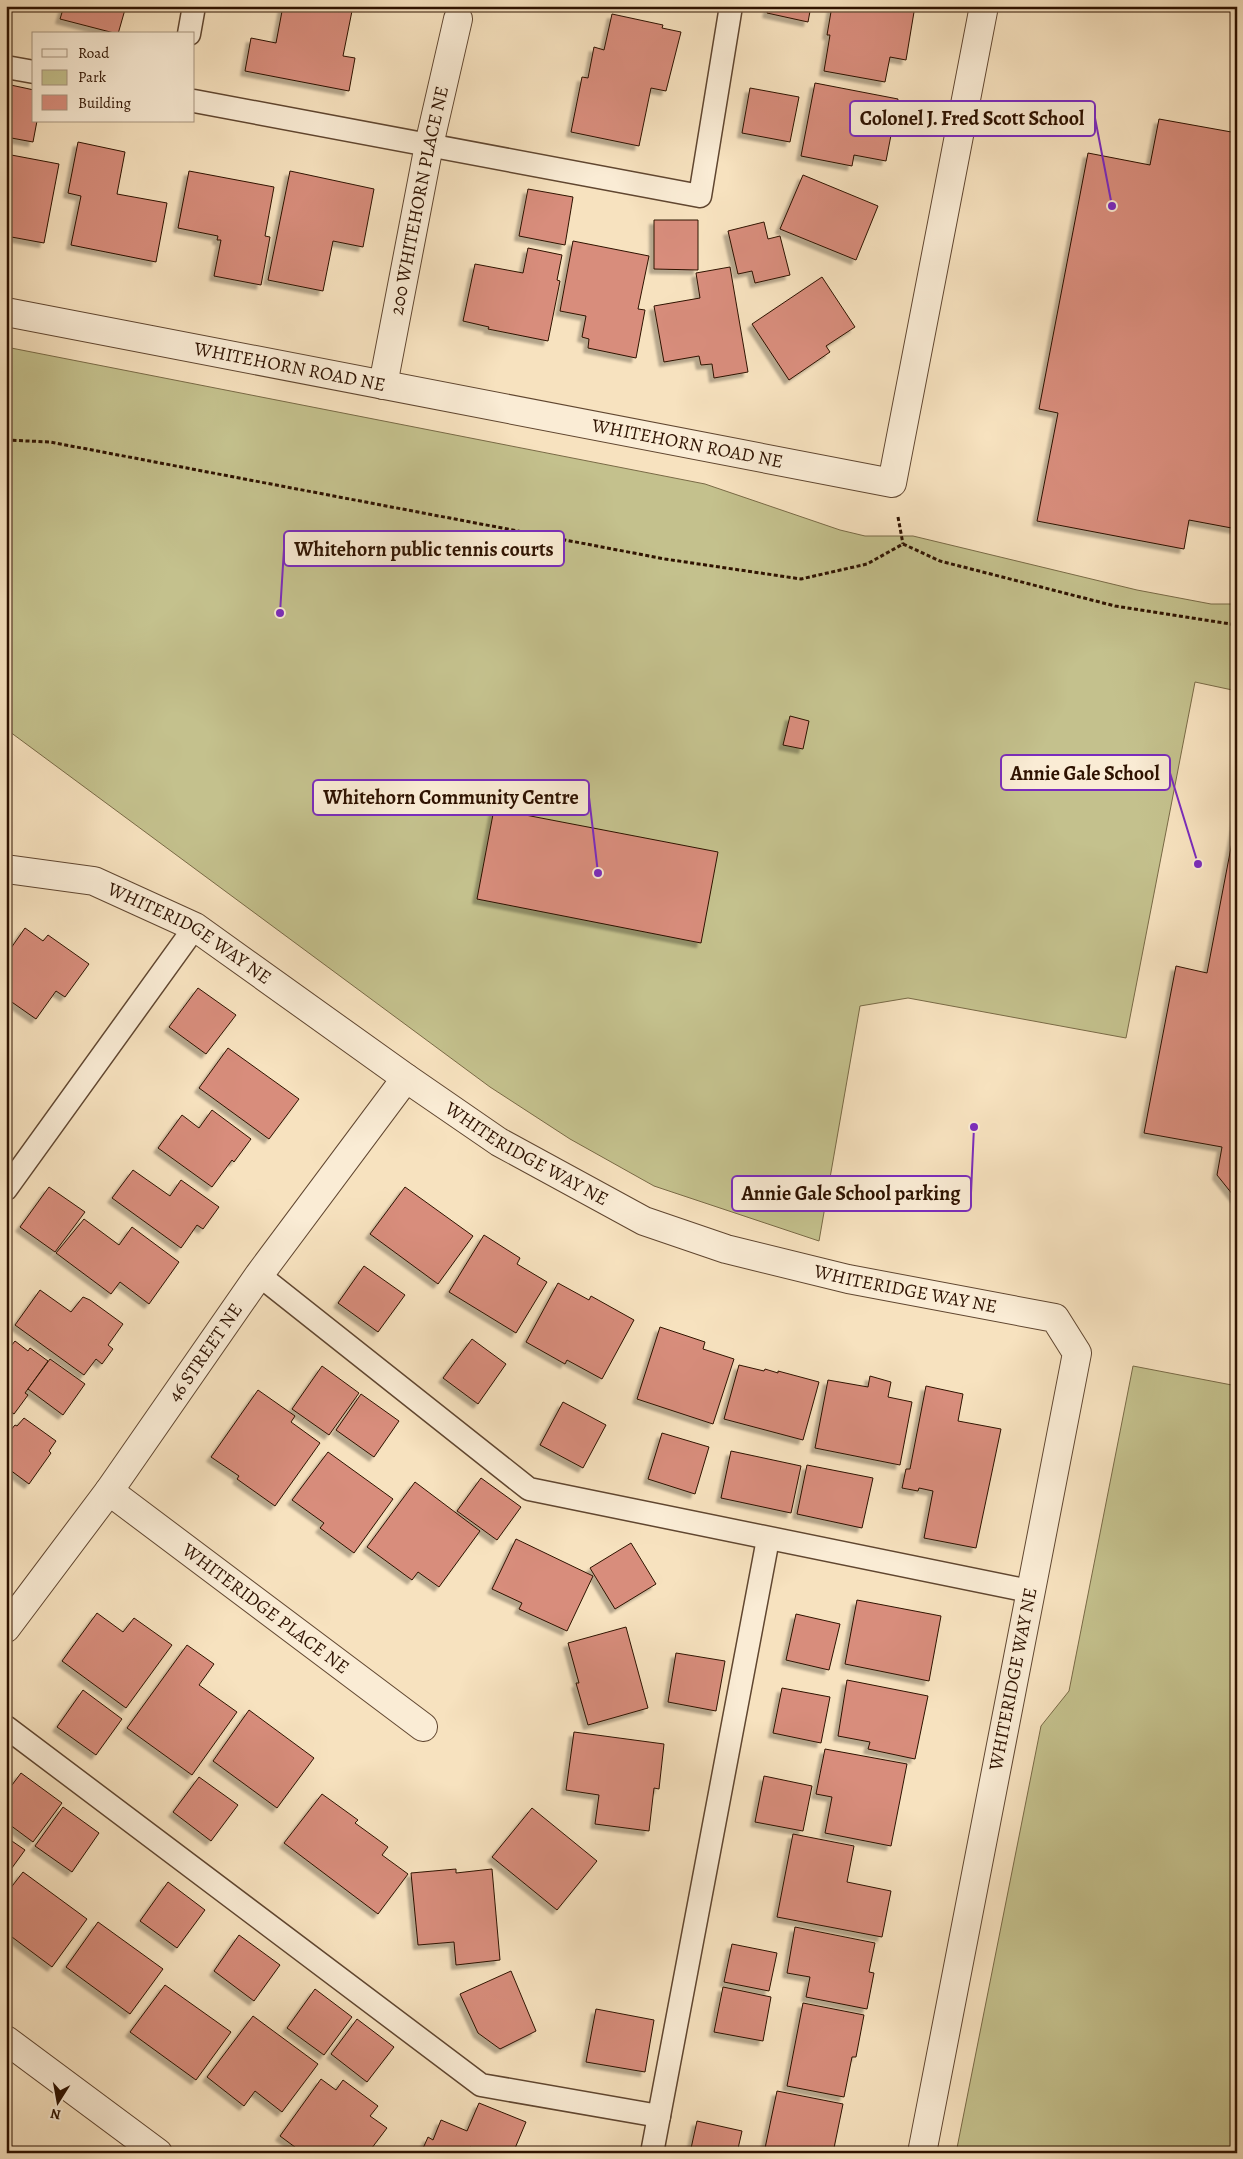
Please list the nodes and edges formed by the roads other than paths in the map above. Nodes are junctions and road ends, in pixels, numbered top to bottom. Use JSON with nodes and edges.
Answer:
{"nodes":[{"id":1,"x":194,"y":6,"type":"edge"},
{"id":2,"x":731,"y":6,"type":"edge"},
{"id":3,"x":984,"y":6,"type":"edge"},
{"id":4,"x":458,"y":18,"type":"dead end"},
{"id":5,"x":189,"y":32,"type":"edge"},
{"id":6,"x":6,"y":67,"type":"edge"},
{"id":7,"x":32,"y":72,"type":"edge"},
{"id":8,"x":195,"y":101,"type":"edge"},
{"id":9,"x":429,"y":145,"type":"junction"},
{"id":10,"x":6,"y":312,"type":"edge"},
{"id":11,"x":383,"y":384,"type":"junction"},
{"id":12,"x":6,"y":869,"type":"edge"},
{"id":13,"x":195,"y":928,"type":"junction"},
{"id":14,"x":406,"y":1078,"type":"junction"},
{"id":15,"x":6,"y":1189,"type":"edge"},
{"id":16,"x":259,"y":1275,"type":"junction"},
{"id":17,"x":109,"y":1491,"type":"junction"},
{"id":18,"x":768,"y":1539,"type":"junction"},
{"id":19,"x":1030,"y":1591,"type":"junction"},
{"id":20,"x":6,"y":1628,"type":"edge"},
{"id":21,"x":6,"y":1727,"type":"edge"},
{"id":22,"x":423,"y":1727,"type":"dead end"},
{"id":23,"x":6,"y":2040,"type":"edge"},
{"id":24,"x":659,"y":2116,"type":"junction"},
{"id":25,"x":158,"y":2153,"type":"edge"},
{"id":26,"x":652,"y":2153,"type":"edge"},
{"id":27,"x":922,"y":2153,"type":"edge"}],
"edges":[{"from":1,"to":5,"type":"lane"},
{"from":2,"to":9,"type":"lane"},
{"from":3,"to":11,"type":"street","name":"WHITEHORN ROAD NE"},
{"from":4,"to":9,"type":"street","name":"200 WHITEHORN PLACE NE"},
{"from":6,"to":7,"type":"lane"},
{"from":8,"to":9,"type":"lane"},
{"from":9,"to":11,"type":"street","name":"200 WHITEHORN PLACE NE"},
{"from":10,"to":11,"type":"street","name":"WHITEHORN ROAD NE"},
{"from":12,"to":13,"type":"street","name":"WHITERIDGE WAY NE"},
{"from":13,"to":14,"type":"street","name":"WHITERIDGE WAY NE"},
{"from":13,"to":15,"type":"lane"},
{"from":14,"to":16,"type":"street","name":"46 STREET NE"},
{"from":14,"to":19,"type":"street","name":"WHITERIDGE WAY NE"},
{"from":16,"to":17,"type":"street","name":"46 STREET NE"},
{"from":16,"to":18,"type":"lane"},
{"from":17,"to":20,"type":"street","name":"46 STREET NE"},
{"from":17,"to":22,"type":"street","name":"WHITERIDGE PLACE NE"},
{"from":18,"to":19,"type":"lane"},
{"from":18,"to":24,"type":"lane"},
{"from":19,"to":27,"type":"street","name":"WHITERIDGE WAY NE"},
{"from":21,"to":24,"type":"lane"},
{"from":23,"to":25,"type":"street"},
{"from":24,"to":26,"type":"lane"}]}
